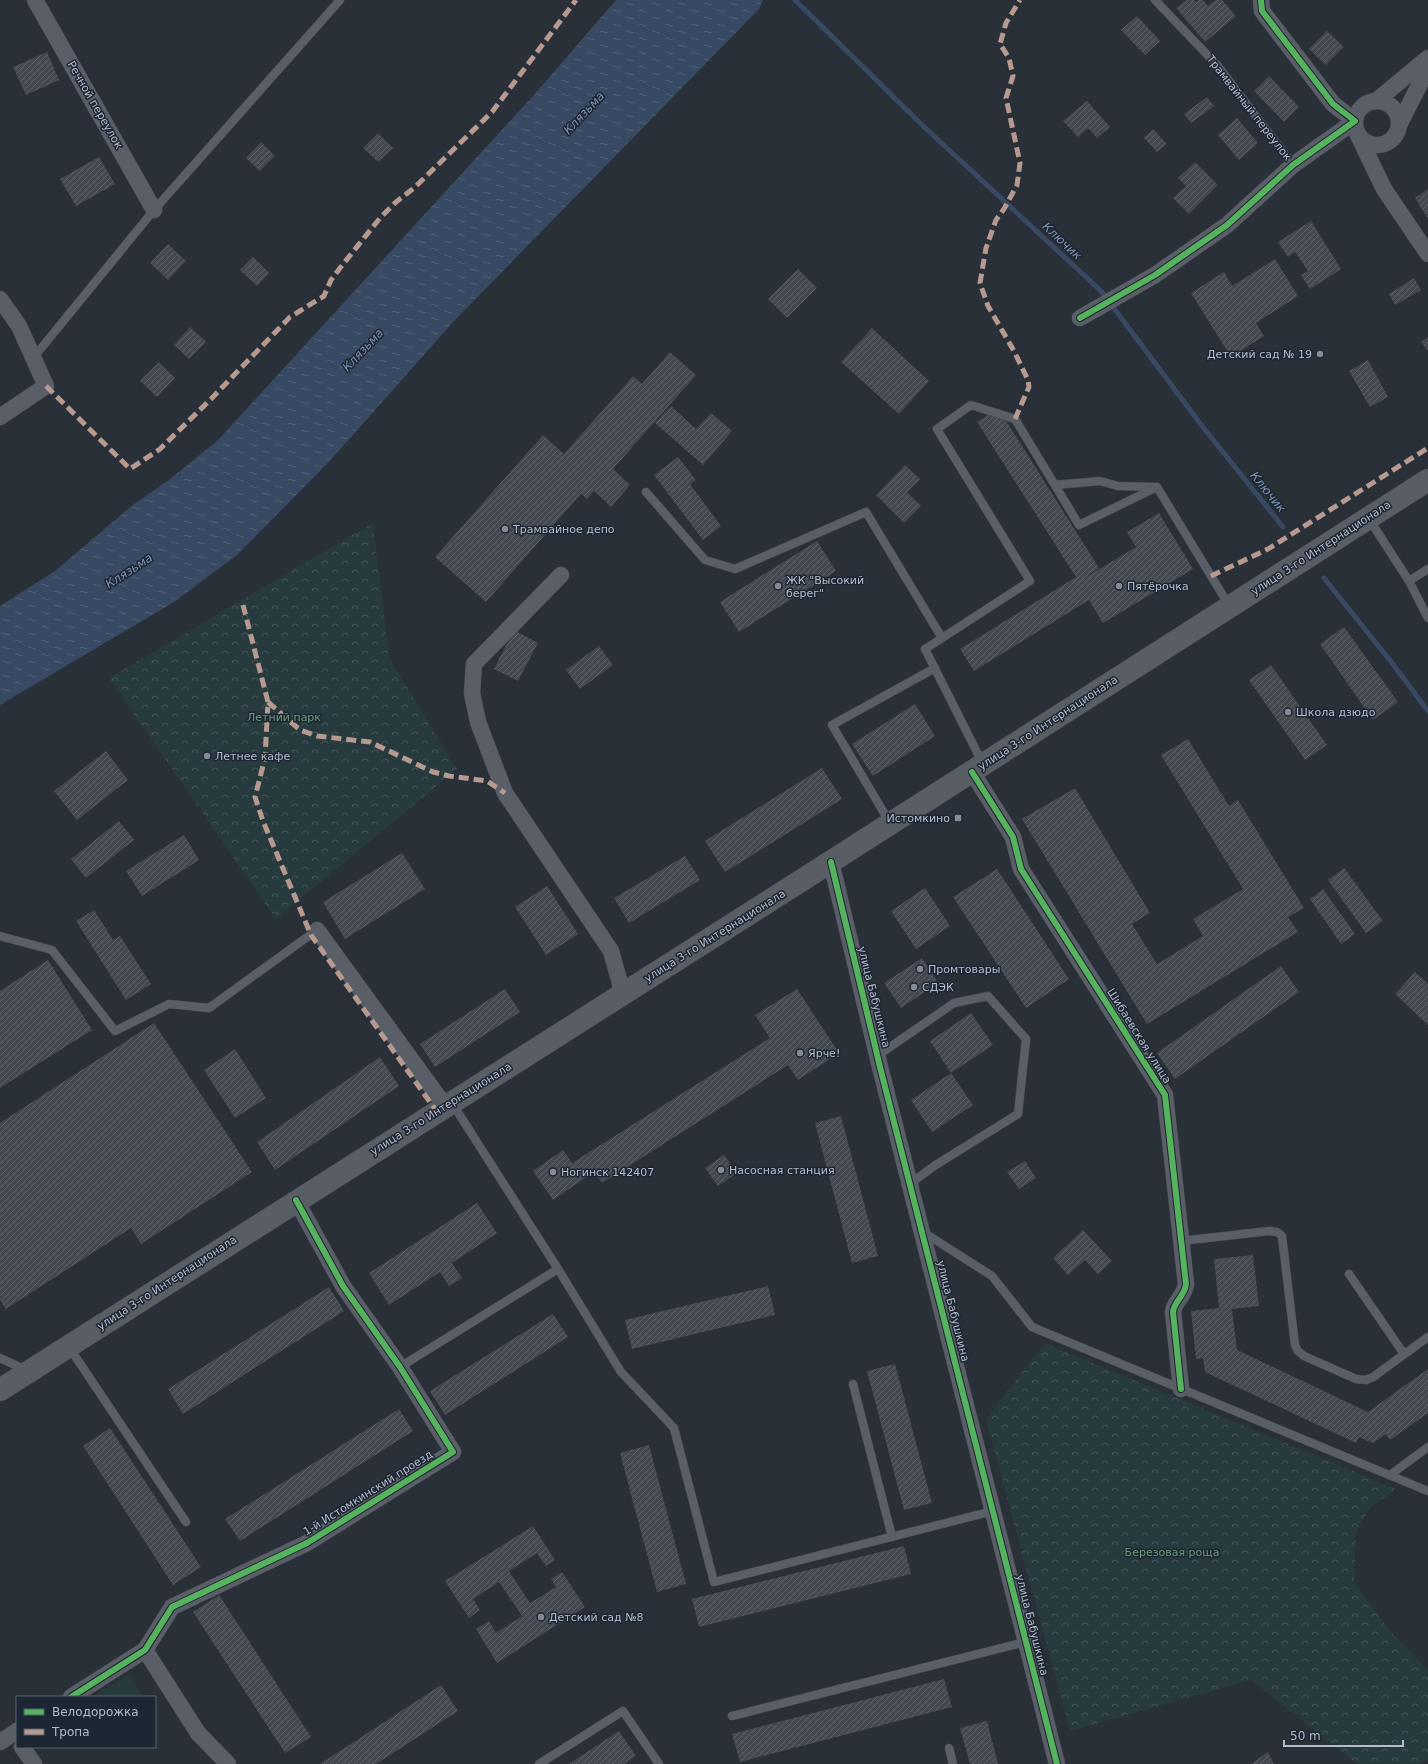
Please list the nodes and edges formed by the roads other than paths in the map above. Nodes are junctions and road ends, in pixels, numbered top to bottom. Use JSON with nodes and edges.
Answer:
{"nodes":[{"id":1,"x":35,"y":0,"type":"edge"},
{"id":2,"x":340,"y":0,"type":"edge"},
{"id":3,"x":1155,"y":0,"type":"edge"},
{"id":4,"x":1261,"y":0,"type":"edge"},
{"id":5,"x":1428,"y":58,"type":"edge"},
{"id":6,"x":1428,"y":68,"type":"edge"},
{"id":7,"x":1376,"y":101,"type":"junction"},
{"id":8,"x":1399,"y":125,"type":"junction"},
{"id":9,"x":1357,"y":128,"type":"junction"},
{"id":10,"x":1385,"y":144,"type":"junction"},
{"id":11,"x":1293,"y":165,"type":"junction"},
{"id":12,"x":1376,"y":173,"type":"junction"},
{"id":13,"x":154,"y":210,"type":"junction"},
{"id":14,"x":1428,"y":254,"type":"edge"},
{"id":15,"x":0,"y":299,"type":"edge"},
{"id":16,"x":1080,"y":318,"type":"dead end"},
{"id":17,"x":34,"y":357,"type":"junction"},
{"id":18,"x":0,"y":417,"type":"edge"},
{"id":19,"x":1428,"y":480,"type":"edge"},
{"id":20,"x":1055,"y":485,"type":"junction"},
{"id":21,"x":1157,"y":488,"type":"junction"},
{"id":22,"x":646,"y":492,"type":"dead end"},
{"id":23,"x":1369,"y":518,"type":"junction"},
{"id":24,"x":1428,"y":569,"type":"edge"},
{"id":25,"x":561,"y":575,"type":"dead end"},
{"id":26,"x":1409,"y":582,"type":"junction"},
{"id":27,"x":1230,"y":606,"type":"junction"},
{"id":28,"x":1428,"y":618,"type":"edge"},
{"id":29,"x":942,"y":638,"type":"junction"},
{"id":30,"x":935,"y":668,"type":"junction"},
{"id":31,"x":977,"y":768,"type":"junction"},
{"id":32,"x":891,"y":824,"type":"junction"},
{"id":33,"x":831,"y":862,"type":"junction"},
{"id":34,"x":316,"y":930,"type":"joint"},
{"id":35,"x":0,"y":936,"type":"edge"},
{"id":36,"x":623,"y":994,"type":"junction"},
{"id":37,"x":878,"y":1056,"type":"junction"},
{"id":38,"x":448,"y":1104,"type":"junction"},
{"id":39,"x":911,"y":1183,"type":"junction"},
{"id":40,"x":296,"y":1200,"type":"junction"},
{"id":41,"x":923,"y":1232,"type":"junction"},
{"id":42,"x":1181,"y":1241,"type":"junction"},
{"id":43,"x":558,"y":1269,"type":"junction"},
{"id":44,"x":1349,"y":1274,"type":"dead end"},
{"id":45,"x":1428,"y":1337,"type":"edge"},
{"id":46,"x":68,"y":1346,"type":"junction"},
{"id":47,"x":1404,"y":1354,"type":"junction"},
{"id":48,"x":0,"y":1358,"type":"edge"},
{"id":49,"x":400,"y":1367,"type":"junction"},
{"id":50,"x":29,"y":1372,"type":"junction"},
{"id":51,"x":853,"y":1384,"type":"dead end"},
{"id":52,"x":1181,"y":1389,"type":"junction"},
{"id":53,"x":0,"y":1390,"type":"edge"},
{"id":54,"x":1428,"y":1447,"type":"edge"},
{"id":55,"x":1390,"y":1475,"type":"junction"},
{"id":56,"x":1428,"y":1491,"type":"edge"},
{"id":57,"x":992,"y":1511,"type":"junction"},
{"id":58,"x":186,"y":1522,"type":"dead end"},
{"id":59,"x":892,"y":1537,"type":"junction"},
{"id":60,"x":1025,"y":1642,"type":"junction"},
{"id":61,"x":145,"y":1650,"type":"junction"},
{"id":62,"x":73,"y":1696,"type":"edge"},
{"id":63,"x":732,"y":1716,"type":"dead end"},
{"id":64,"x":23,"y":1748,"type":"edge"},
{"id":65,"x":949,"y":1748,"type":"dead end"},
{"id":66,"x":34,"y":1764,"type":"edge"},
{"id":67,"x":228,"y":1764,"type":"edge"},
{"id":68,"x":539,"y":1764,"type":"edge"},
{"id":69,"x":659,"y":1764,"type":"edge"},
{"id":70,"x":953,"y":1764,"type":"edge"},
{"id":71,"x":1057,"y":1764,"type":"edge"}],
"edges":[{"from":1,"to":13,"type":"street","name":"Речной переулок"},
{"from":2,"to":13,"type":"lane"},
{"from":3,"to":11,"type":"lane","name":"Трамвайный переулок"},
{"from":4,"to":9,"type":"street"},
{"from":5,"to":7,"type":"street"},
{"from":6,"to":8,"type":"street"},
{"from":7,"to":8,"type":"street"},
{"from":7,"to":9,"type":"street"},
{"from":8,"to":10,"type":"street"},
{"from":9,"to":10,"type":"street"},
{"from":9,"to":11,"type":"street"},
{"from":9,"to":12,"type":"street"},
{"from":10,"to":12,"type":"street"},
{"from":11,"to":16,"type":"street"},
{"from":12,"to":14,"type":"street"},
{"from":13,"to":17,"type":"lane"},
{"from":15,"to":17,"type":"street"},
{"from":17,"to":18,"type":"street"},
{"from":19,"to":23,"type":"main road","name":"улица 3-го Интернационала"},
{"from":20,"to":21,"type":"lane"},
{"from":20,"to":21,"type":"lane"},
{"from":20,"to":29,"type":"lane"},
{"from":21,"to":27,"type":"lane"},
{"from":22,"to":29,"type":"lane"},
{"from":23,"to":26,"type":"lane"},
{"from":23,"to":27,"type":"main road","name":"улица 3-го Интернационала"},
{"from":24,"to":26,"type":"lane"},
{"from":25,"to":36,"type":"street"},
{"from":26,"to":28,"type":"lane"},
{"from":27,"to":31,"type":"main road","name":"улица 3-го Интернационала"},
{"from":29,"to":30,"type":"lane"},
{"from":30,"to":31,"type":"lane"},
{"from":30,"to":32,"type":"lane"},
{"from":31,"to":32,"type":"main road","name":"улица 3-го Интернационала"},
{"from":31,"to":42,"type":"street","name":"Шибаевская улица"},
{"from":32,"to":33,"type":"main road","name":"улица 3-го Интернационала"},
{"from":33,"to":36,"type":"main road","name":"улица 3-го Интернационала"},
{"from":33,"to":37,"type":"street","name":"улица Бабушкина"},
{"from":34,"to":35,"type":"lane"},
{"from":34,"to":38,"type":"street"},
{"from":36,"to":38,"type":"main road","name":"улица 3-го Интернационала"},
{"from":37,"to":39,"type":"street","name":"улица Бабушкина"},
{"from":37,"to":39,"type":"lane"},
{"from":38,"to":40,"type":"main road","name":"улица 3-го Интернационала"},
{"from":38,"to":43,"type":"lane"},
{"from":39,"to":41,"type":"street","name":"улица Бабушкина"},
{"from":40,"to":46,"type":"main road","name":"улица 3-го Интернационала"},
{"from":40,"to":49,"type":"street","name":"1-й Истомкинский проезд"},
{"from":41,"to":52,"type":"lane"},
{"from":41,"to":57,"type":"street","name":"улица Бабушкина"},
{"from":42,"to":47,"type":"lane"},
{"from":42,"to":52,"type":"street","name":"Шибаевская улица"},
{"from":43,"to":49,"type":"lane"},
{"from":43,"to":59,"type":"lane"},
{"from":44,"to":47,"type":"lane"},
{"from":45,"to":47,"type":"lane"},
{"from":46,"to":50,"type":"main road","name":"улица 3-го Интернационала"},
{"from":46,"to":58,"type":"lane"},
{"from":48,"to":50,"type":"lane"},
{"from":49,"to":61,"type":"street","name":"1-й Истомкинский проезд"},
{"from":50,"to":53,"type":"main road","name":"улица 3-го Интернационала"},
{"from":51,"to":59,"type":"lane"},
{"from":52,"to":55,"type":"lane"},
{"from":54,"to":55,"type":"lane"},
{"from":55,"to":56,"type":"lane"},
{"from":57,"to":59,"type":"lane"},
{"from":57,"to":60,"type":"street","name":"улица Бабушкина"},
{"from":60,"to":63,"type":"lane"},
{"from":60,"to":71,"type":"street","name":"улица Бабушкина"},
{"from":61,"to":62,"type":"street","name":"1-й Истомкинский проезд"},
{"from":61,"to":67,"type":"street"},
{"from":64,"to":66,"type":"street"},
{"from":65,"to":70,"type":"lane"},
{"from":68,"to":69,"type":"lane"}]}
